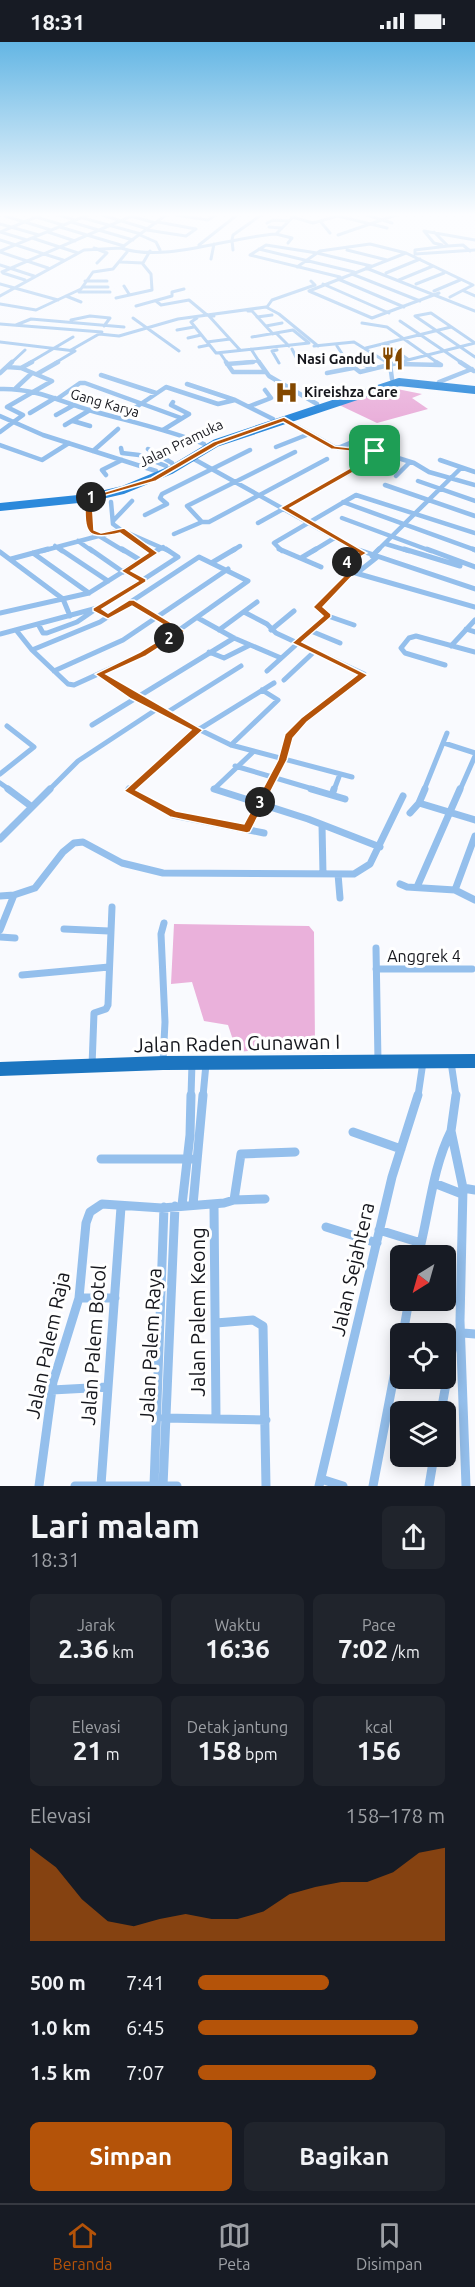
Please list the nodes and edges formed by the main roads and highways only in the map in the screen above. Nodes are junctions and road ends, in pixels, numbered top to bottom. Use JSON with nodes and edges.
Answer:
{"nodes":[{"id":1,"x":475,"y":388,"type":"edge"},
{"id":2,"x":292,"y":414,"type":"junction"},
{"id":3,"x":263,"y":424,"type":"junction"},
{"id":4,"x":193,"y":454,"type":"junction"},
{"id":5,"x":53,"y":499,"type":"junction"},
{"id":6,"x":0,"y":505,"type":"edge"},
{"id":7,"x":475,"y":1061,"type":"edge"},
{"id":8,"x":0,"y":1069,"type":"edge"}],
"edges":[{"from":1,"to":2,"type":"main road","name":"Jalan Pramuka"},
{"from":1,"to":2,"type":"main road","name":"Jalan Pramuka"},
{"from":2,"to":3,"type":"main road","name":"Jalan Pramuka"},
{"from":2,"to":3,"type":"main road","name":"Jalan Pramuka"},
{"from":3,"to":4,"type":"main road","name":"Jalan Pramuka"},
{"from":3,"to":4,"type":"main road","name":"Jalan Pramuka"},
{"from":4,"to":5,"type":"main road","name":"Jalan Pramuka"},
{"from":4,"to":5,"type":"main road","name":"Jalan Pramuka"},
{"from":5,"to":6,"type":"main road","name":"Jalan Pramuka"},
{"from":7,"to":8,"type":"highway","name":"Jalan Raden Gunawan I"}]}
